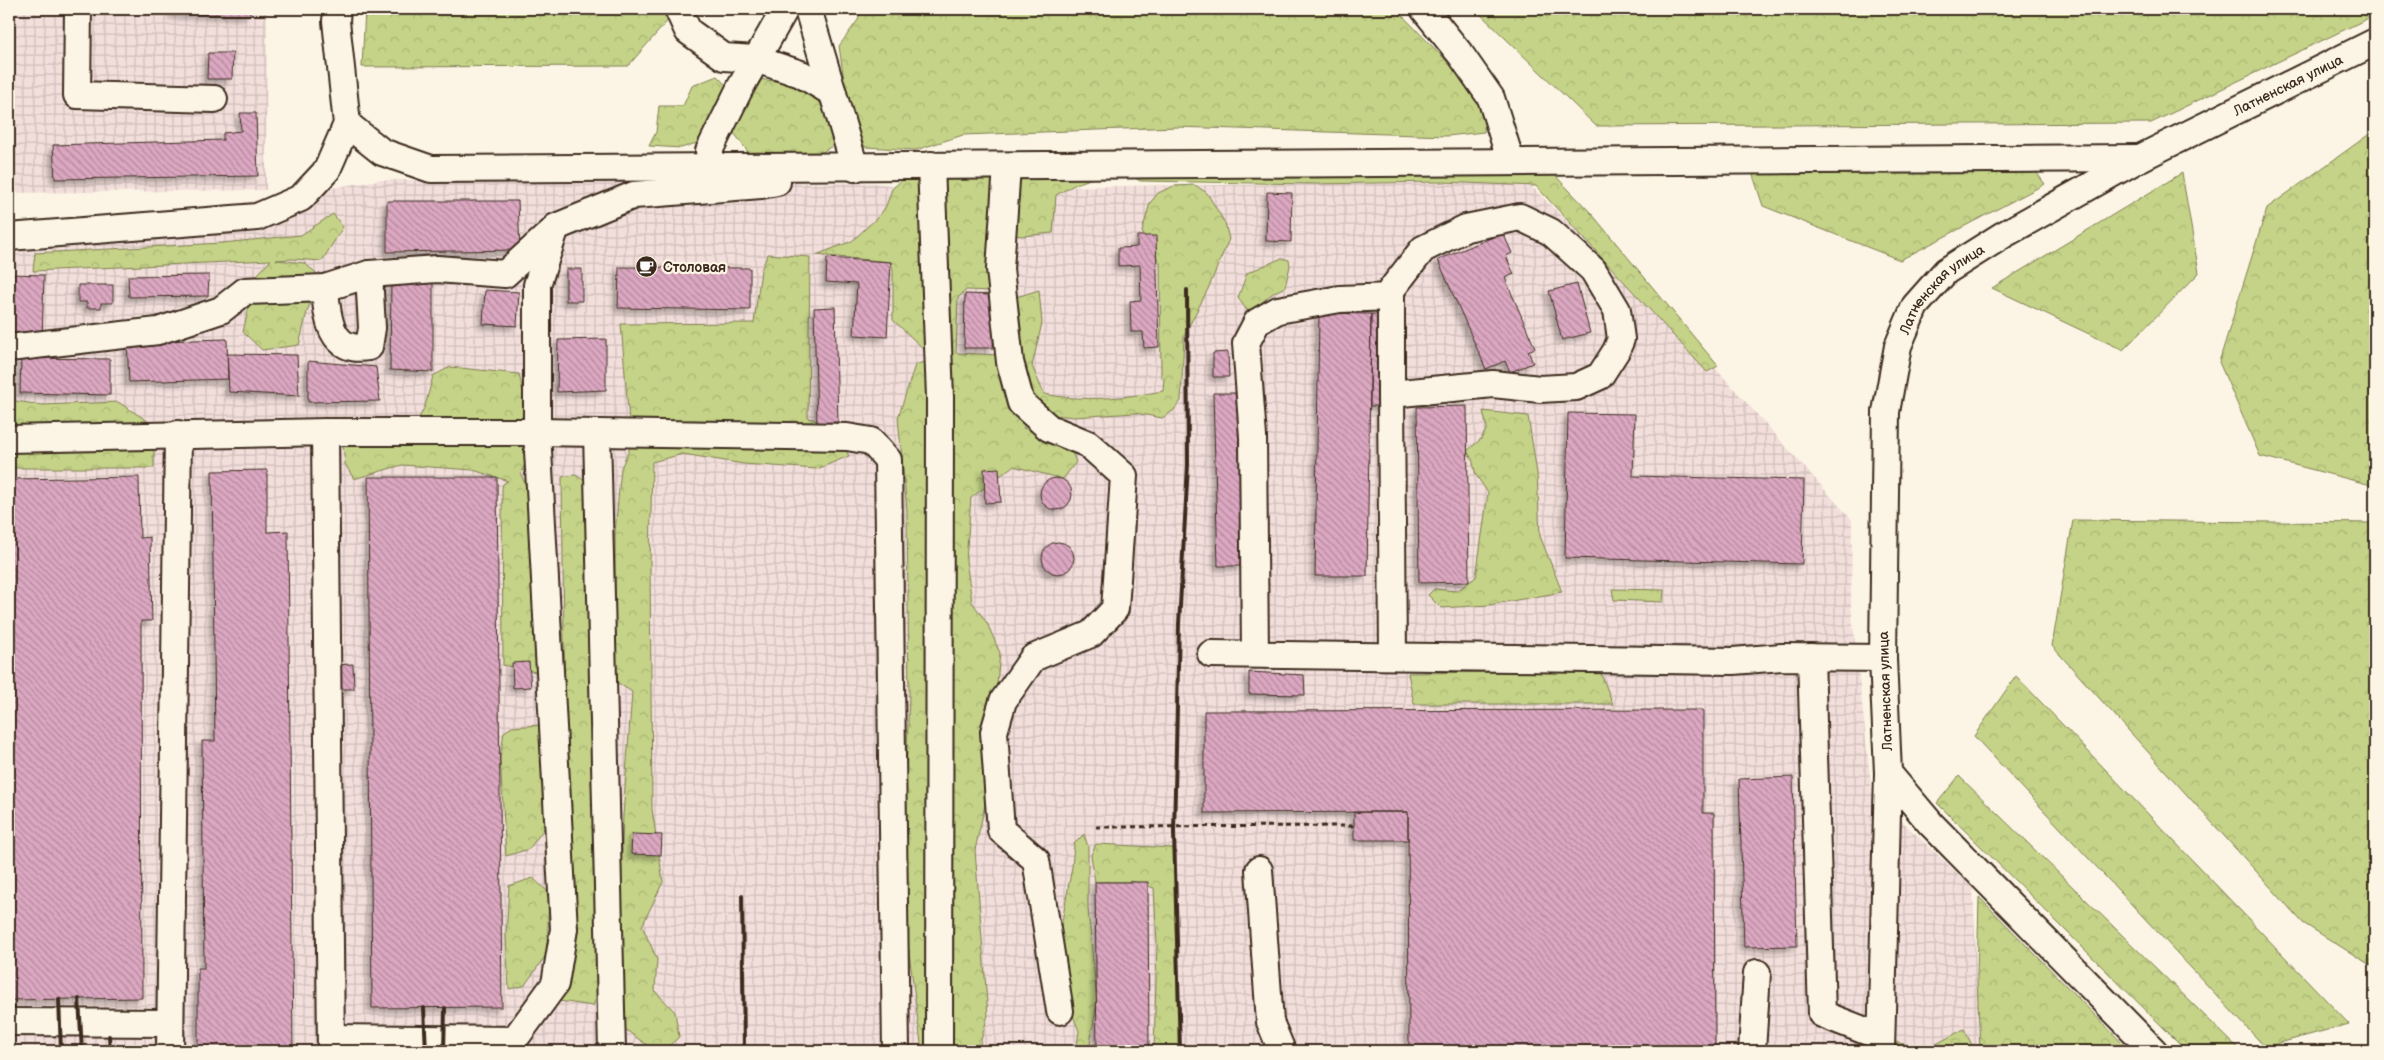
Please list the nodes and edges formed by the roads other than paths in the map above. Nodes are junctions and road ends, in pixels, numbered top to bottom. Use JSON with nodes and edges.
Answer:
{"nodes":[{"id":1,"x":78,"y":9,"type":"edge"},
{"id":2,"x":337,"y":9,"type":"edge"},
{"id":3,"x":678,"y":9,"type":"edge"},
{"id":4,"x":785,"y":9,"type":"edge"},
{"id":5,"x":808,"y":9,"type":"edge"},
{"id":6,"x":1424,"y":9,"type":"edge"},
{"id":7,"x":2375,"y":42,"type":"edge"},
{"id":8,"x":755,"y":59,"type":"junction"},
{"id":9,"x":833,"y":93,"type":"junction"},
{"id":10,"x":214,"y":99,"type":"dead end"},
{"id":11,"x":347,"y":124,"type":"junction"},
{"id":12,"x":2140,"y":158,"type":"junction"},
{"id":13,"x":1511,"y":162,"type":"junction"},
{"id":14,"x":931,"y":165,"type":"junction"},
{"id":15,"x":1008,"y":166,"type":"junction"},
{"id":16,"x":713,"y":168,"type":"junction"},
{"id":17,"x":849,"y":168,"type":"junction"},
{"id":18,"x":556,"y":227,"type":"junction"},
{"id":19,"x":9,"y":237,"type":"edge"},
{"id":20,"x":369,"y":274,"type":"junction"},
{"id":21,"x":326,"y":288,"type":"junction"},
{"id":22,"x":1391,"y":297,"type":"junction"},
{"id":23,"x":9,"y":348,"type":"edge"},
{"id":24,"x":1392,"y":394,"type":"junction"},
{"id":25,"x":325,"y":432,"type":"junction"},
{"id":26,"x":537,"y":432,"type":"junction"},
{"id":27,"x":597,"y":433,"type":"junction"},
{"id":28,"x":178,"y":434,"type":"junction"},
{"id":29,"x":9,"y":439,"type":"edge"},
{"id":30,"x":1211,"y":654,"type":"dead end"},
{"id":31,"x":1255,"y":654,"type":"junction"},
{"id":32,"x":1393,"y":656,"type":"junction"},
{"id":33,"x":1811,"y":657,"type":"junction"},
{"id":34,"x":1883,"y":658,"type":"junction"},
{"id":35,"x":1888,"y":773,"type":"junction"},
{"id":36,"x":1259,"y":870,"type":"dead end"},
{"id":37,"x":1757,"y":973,"type":"dead end"},
{"id":38,"x":1060,"y":1011,"type":"dead end"},
{"id":39,"x":9,"y":1022,"type":"edge"},
{"id":40,"x":169,"y":1023,"type":"junction"},
{"id":41,"x":1881,"y":1044,"type":"edge"},
{"id":42,"x":331,"y":1045,"type":"edge"},
{"id":43,"x":510,"y":1046,"type":"edge"},
{"id":44,"x":170,"y":1051,"type":"edge"},
{"id":45,"x":612,"y":1051,"type":"edge"},
{"id":46,"x":896,"y":1051,"type":"edge"},
{"id":47,"x":939,"y":1051,"type":"edge"},
{"id":48,"x":1282,"y":1051,"type":"edge"},
{"id":49,"x":1752,"y":1051,"type":"edge"},
{"id":50,"x":2154,"y":1051,"type":"edge"}],
"edges":[{"from":1,"to":10,"type":"street"},
{"from":2,"to":11,"type":"street"},
{"from":3,"to":8,"type":"street"},
{"from":4,"to":8,"type":"street"},
{"from":5,"to":9,"type":"street"},
{"from":6,"to":13,"type":"street"},
{"from":7,"to":12,"type":"street","name":"Латненская улица"},
{"from":8,"to":9,"type":"street"},
{"from":8,"to":16,"type":"street"},
{"from":9,"to":17,"type":"street"},
{"from":11,"to":16,"type":"street"},
{"from":11,"to":19,"type":"street"},
{"from":12,"to":13,"type":"street"},
{"from":12,"to":34,"type":"street","name":"Латненская улица"},
{"from":13,"to":15,"type":"street"},
{"from":14,"to":15,"type":"street"},
{"from":14,"to":17,"type":"street"},
{"from":14,"to":47,"type":"street"},
{"from":15,"to":38,"type":"street"},
{"from":16,"to":17,"type":"street"},
{"from":17,"to":18,"type":"street"},
{"from":18,"to":20,"type":"street"},
{"from":18,"to":26,"type":"street"},
{"from":20,"to":21,"type":"street"},
{"from":20,"to":21,"type":"street"},
{"from":21,"to":23,"type":"street"},
{"from":22,"to":24,"type":"street"},
{"from":22,"to":24,"type":"street"},
{"from":22,"to":31,"type":"street"},
{"from":24,"to":32,"type":"street"},
{"from":25,"to":26,"type":"street"},
{"from":25,"to":28,"type":"street"},
{"from":25,"to":42,"type":"street"},
{"from":26,"to":27,"type":"street"},
{"from":26,"to":43,"type":"street"},
{"from":27,"to":45,"type":"street"},
{"from":27,"to":46,"type":"street"},
{"from":28,"to":29,"type":"street"},
{"from":28,"to":40,"type":"street"},
{"from":30,"to":31,"type":"street"},
{"from":31,"to":32,"type":"street"},
{"from":32,"to":33,"type":"street"},
{"from":33,"to":34,"type":"street"},
{"from":33,"to":41,"type":"street"},
{"from":34,"to":35,"type":"street","name":"Латненская улица"},
{"from":35,"to":41,"type":"street","name":"Латненская улица"},
{"from":35,"to":50,"type":"street"},
{"from":36,"to":48,"type":"street"},
{"from":37,"to":49,"type":"street"},
{"from":39,"to":40,"type":"street"},
{"from":40,"to":44,"type":"street"},
{"from":42,"to":43,"type":"street"}]}
